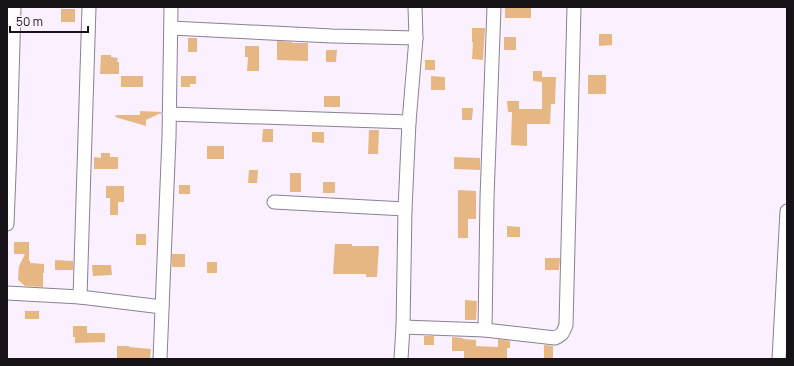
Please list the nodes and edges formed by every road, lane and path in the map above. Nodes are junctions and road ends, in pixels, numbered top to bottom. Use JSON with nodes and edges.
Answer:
{"nodes":[{"id":1,"x":14,"y":7,"type":"edge"},
{"id":2,"x":89,"y":7,"type":"edge"},
{"id":3,"x":172,"y":7,"type":"edge"},
{"id":4,"x":415,"y":7,"type":"edge"},
{"id":5,"x":494,"y":7,"type":"edge"},
{"id":6,"x":574,"y":7,"type":"edge"},
{"id":7,"x":171,"y":28,"type":"junction"},
{"id":8,"x":416,"y":38,"type":"junction"},
{"id":9,"x":169,"y":114,"type":"junction"},
{"id":10,"x":408,"y":122,"type":"junction"},
{"id":11,"x":274,"y":202,"type":"dead end"},
{"id":12,"x":404,"y":209,"type":"junction"},
{"id":13,"x":787,"y":211,"type":"edge"},
{"id":14,"x":7,"y":224,"type":"edge"},
{"id":15,"x":7,"y":293,"type":"edge"},
{"id":16,"x":80,"y":297,"type":"junction"},
{"id":17,"x":162,"y":307,"type":"junction"},
{"id":18,"x":403,"y":327,"type":"junction"},
{"id":19,"x":485,"y":330,"type":"junction"},
{"id":20,"x":160,"y":359,"type":"edge"},
{"id":21,"x":401,"y":359,"type":"edge"},
{"id":22,"x":779,"y":359,"type":"edge"}],
"edges":[{"from":1,"to":14,"type":"street"},
{"from":2,"to":16,"type":"street"},
{"from":3,"to":7,"type":"street"},
{"from":4,"to":8,"type":"street"},
{"from":5,"to":19,"type":"street"},
{"from":6,"to":19,"type":"street"},
{"from":7,"to":8,"type":"street"},
{"from":7,"to":9,"type":"street"},
{"from":8,"to":10,"type":"street"},
{"from":9,"to":10,"type":"street"},
{"from":9,"to":17,"type":"street"},
{"from":10,"to":12,"type":"street"},
{"from":11,"to":12,"type":"street"},
{"from":12,"to":18,"type":"street"},
{"from":13,"to":22,"type":"street"},
{"from":15,"to":16,"type":"street"},
{"from":16,"to":17,"type":"street"},
{"from":17,"to":20,"type":"street"},
{"from":18,"to":19,"type":"street"},
{"from":18,"to":21,"type":"street"}]}
